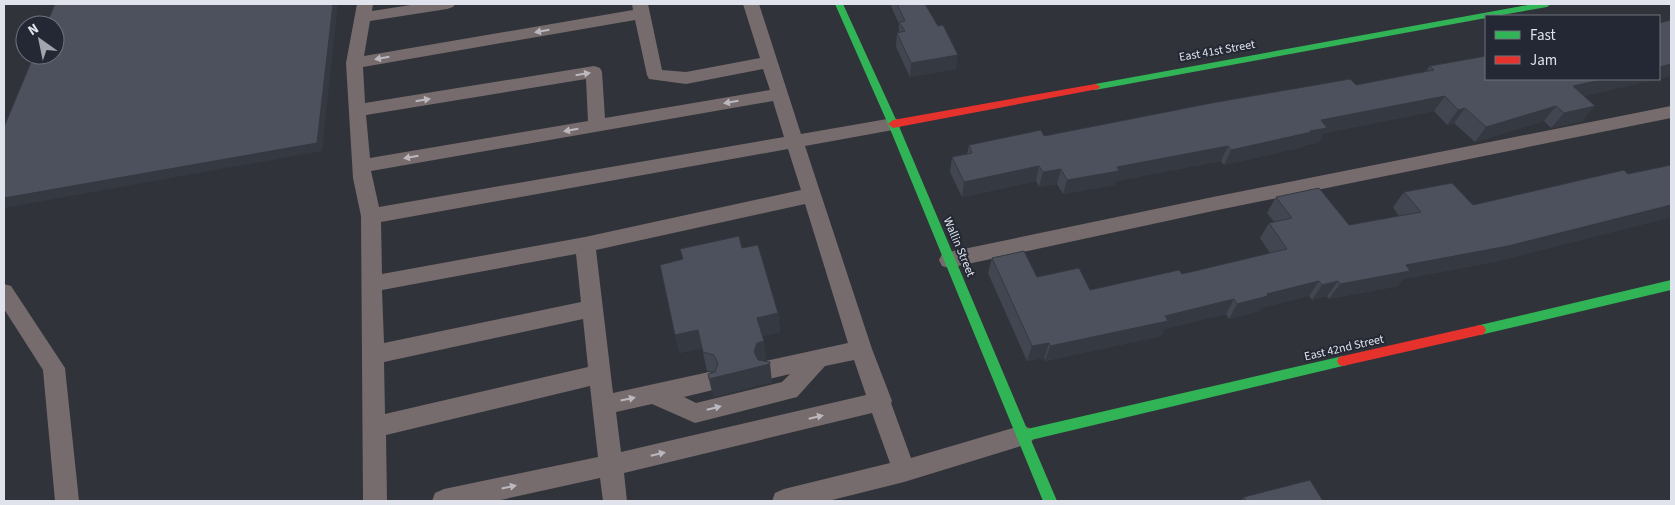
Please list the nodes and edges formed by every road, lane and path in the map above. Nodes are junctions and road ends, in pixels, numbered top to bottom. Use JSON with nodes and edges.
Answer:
{"nodes":[{"id":1,"x":447,"y":4,"type":"edge"},
{"id":2,"x":751,"y":4,"type":"edge"},
{"id":3,"x":839,"y":4,"type":"edge"},
{"id":4,"x":1547,"y":4,"type":"edge"},
{"id":5,"x":641,"y":9,"type":"edge"},
{"id":6,"x":364,"y":10,"type":"edge"},
{"id":7,"x":1485,"y":15,"type":"edge"},
{"id":8,"x":1487,"y":15,"type":"edge"},
{"id":9,"x":769,"y":62,"type":"junction"},
{"id":10,"x":354,"y":63,"type":"junction"},
{"id":11,"x":779,"y":94,"type":"junction"},
{"id":12,"x":357,"y":110,"type":"junction"},
{"id":13,"x":1671,"y":112,"type":"edge"},
{"id":14,"x":893,"y":124,"type":"junction"},
{"id":15,"x":597,"y":125,"type":"junction"},
{"id":16,"x":794,"y":142,"type":"junction"},
{"id":17,"x":361,"y":166,"type":"junction"},
{"id":18,"x":812,"y":195,"type":"junction"},
{"id":19,"x":371,"y":216,"type":"junction"},
{"id":20,"x":585,"y":245,"type":"junction"},
{"id":21,"x":949,"y":260,"type":"junction"},
{"id":22,"x":372,"y":284,"type":"junction"},
{"id":23,"x":1671,"y":285,"type":"edge"},
{"id":24,"x":4,"y":292,"type":"edge"},
{"id":25,"x":592,"y":308,"type":"junction"},
{"id":26,"x":861,"y":349,"type":"junction"},
{"id":27,"x":373,"y":355,"type":"junction"},
{"id":28,"x":818,"y":358,"type":"junction"},
{"id":29,"x":769,"y":369,"type":"edge"},
{"id":30,"x":600,"y":374,"type":"junction"},
{"id":31,"x":709,"y":382,"type":"edge"},
{"id":32,"x":653,"y":394,"type":"junction"},
{"id":33,"x":881,"y":401,"type":"junction"},
{"id":34,"x":603,"y":404,"type":"junction"},
{"id":35,"x":374,"y":427,"type":"junction"},
{"id":36,"x":1023,"y":436,"type":"junction"},
{"id":37,"x":610,"y":465,"type":"junction"},
{"id":38,"x":904,"y":471,"type":"junction"},
{"id":39,"x":67,"y":501,"type":"edge"},
{"id":40,"x":375,"y":501,"type":"edge"},
{"id":41,"x":444,"y":501,"type":"edge"},
{"id":42,"x":615,"y":501,"type":"edge"},
{"id":43,"x":784,"y":501,"type":"edge"},
{"id":44,"x":1050,"y":501,"type":"edge"}],
"edges":[{"from":1,"to":6,"type":"lane"},
{"from":2,"to":9,"type":"lane"},
{"from":3,"to":14,"type":"street","name":"Wallin Street"},
{"from":4,"to":8,"type":"street","name":"East 41st Street"},
{"from":5,"to":9,"type":"lane"},
{"from":5,"to":10,"type":"lane","one_way":true},
{"from":6,"to":10,"type":"lane"},
{"from":7,"to":14,"type":"street","name":"East 41st Street"},
{"from":9,"to":11,"type":"lane"},
{"from":10,"to":12,"type":"lane"},
{"from":11,"to":15,"type":"lane","one_way":true},
{"from":11,"to":16,"type":"lane"},
{"from":12,"to":15,"type":"lane","one_way":true},
{"from":12,"to":17,"type":"lane"},
{"from":13,"to":21,"type":"lane"},
{"from":14,"to":16,"type":"lane"},
{"from":14,"to":21,"type":"street","name":"Wallin Street"},
{"from":15,"to":17,"type":"lane","one_way":true},
{"from":16,"to":18,"type":"lane"},
{"from":16,"to":19,"type":"lane"},
{"from":17,"to":19,"type":"lane"},
{"from":18,"to":20,"type":"lane"},
{"from":18,"to":26,"type":"lane"},
{"from":19,"to":22,"type":"lane"},
{"from":20,"to":22,"type":"lane"},
{"from":20,"to":25,"type":"lane"},
{"from":21,"to":36,"type":"street","name":"Wallin Street"},
{"from":22,"to":27,"type":"lane"},
{"from":23,"to":36,"type":"street","name":"East 42nd Street"},
{"from":24,"to":39,"type":"lane"},
{"from":25,"to":27,"type":"lane"},
{"from":25,"to":30,"type":"lane"},
{"from":26,"to":28,"type":"lane"},
{"from":26,"to":33,"type":"lane"},
{"from":27,"to":35,"type":"lane"},
{"from":28,"to":29,"type":"lane"},
{"from":32,"to":28,"type":"lane","one_way":true},
{"from":30,"to":34,"type":"lane"},
{"from":30,"to":35,"type":"lane"},
{"from":31,"to":32,"type":"lane"},
{"from":34,"to":32,"type":"lane","one_way":true},
{"from":37,"to":33,"type":"lane","one_way":true},
{"from":33,"to":38,"type":"lane"},
{"from":34,"to":37,"type":"lane"},
{"from":35,"to":40,"type":"lane"},
{"from":36,"to":38,"type":"lane"},
{"from":36,"to":44,"type":"street","name":"Wallin Street"},
{"from":41,"to":37,"type":"lane","one_way":true},
{"from":37,"to":42,"type":"lane"},
{"from":38,"to":43,"type":"lane"}]}
